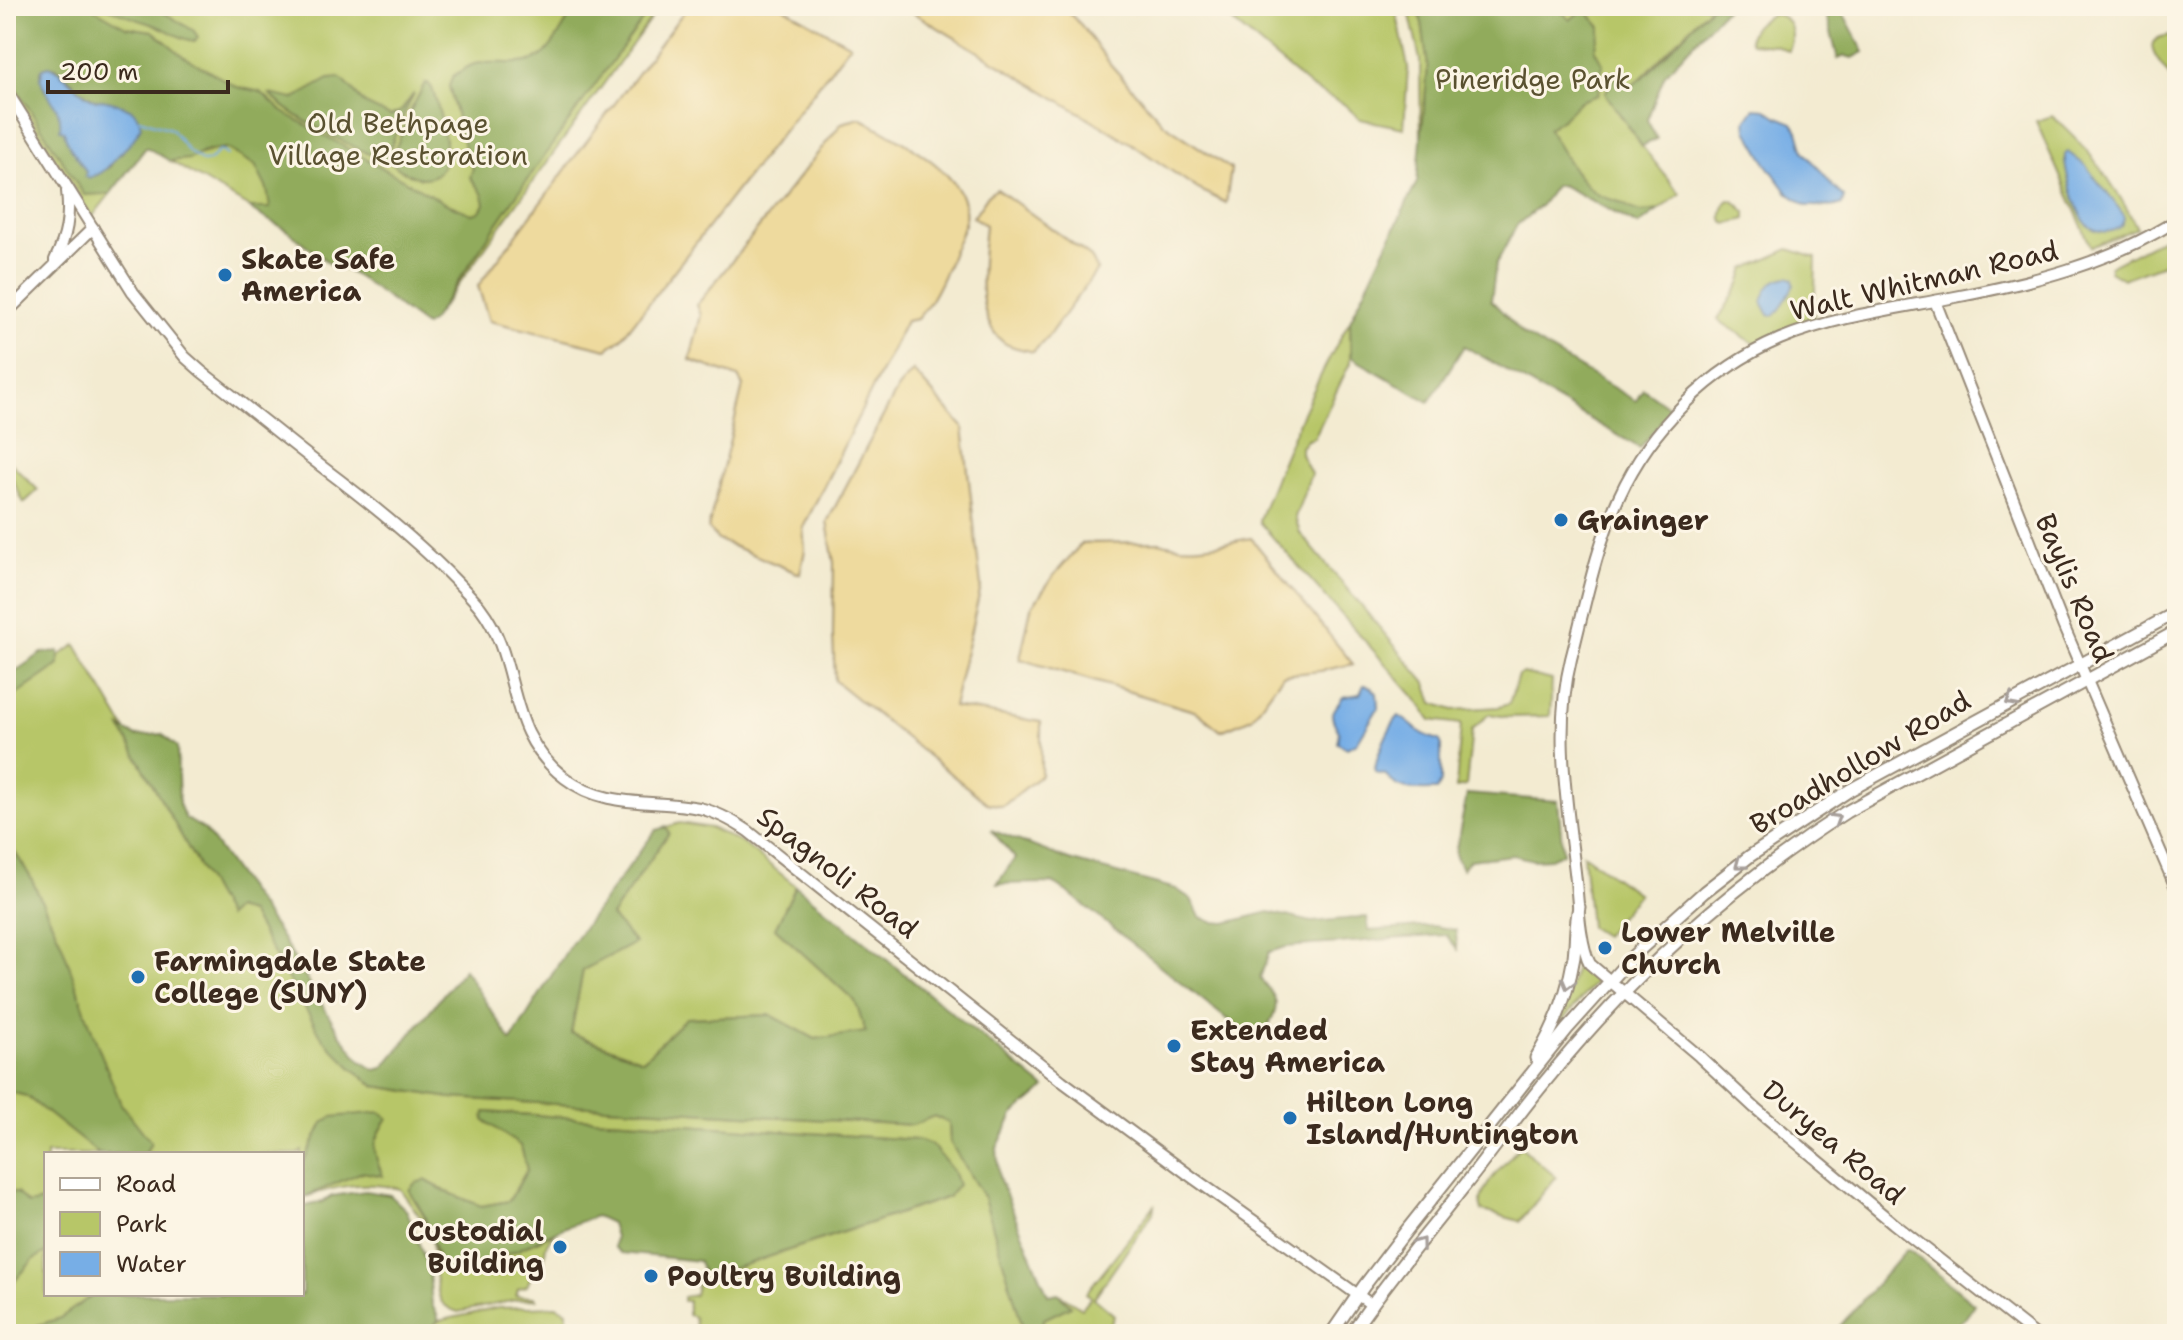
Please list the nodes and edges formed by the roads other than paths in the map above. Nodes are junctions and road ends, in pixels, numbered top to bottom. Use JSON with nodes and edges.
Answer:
{"nodes":[{"id":1,"x":6,"y":90,"type":"edge"},
{"id":2,"x":66,"y":185,"type":"junction"},
{"id":3,"x":2177,"y":220,"type":"edge"},
{"id":4,"x":93,"y":228,"type":"junction"},
{"id":5,"x":50,"y":270,"type":"junction"},
{"id":6,"x":1935,"y":301,"type":"junction"},
{"id":7,"x":6,"y":313,"type":"edge"},
{"id":8,"x":2177,"y":612,"type":"edge"},
{"id":9,"x":2177,"y":631,"type":"edge"},
{"id":10,"x":2079,"y":664,"type":"junction"},
{"id":11,"x":2087,"y":679,"type":"junction"},
{"id":12,"x":2177,"y":890,"type":"edge"},
{"id":13,"x":1579,"y":907,"type":"junction"},
{"id":14,"x":1609,"y":981,"type":"junction"},
{"id":15,"x":1624,"y":993,"type":"junction"},
{"id":16,"x":1518,"y":1090,"type":"junction"},
{"id":17,"x":1358,"y":1294,"type":"junction"},
{"id":18,"x":1372,"y":1305,"type":"junction"},
{"id":19,"x":2177,"y":1330,"type":"edge"},
{"id":20,"x":1331,"y":1334,"type":"edge"},
{"id":21,"x":1351,"y":1334,"type":"edge"},
{"id":22,"x":2034,"y":1334,"type":"edge"},
{"id":23,"x":2168,"y":1334,"type":"edge"}],
"edges":[{"from":1,"to":2,"type":"main road","name":"Spagnoli Road"},
{"from":2,"to":4,"type":"main road","name":"Spagnoli Road"},
{"from":2,"to":5,"type":"main road"},
{"from":3,"to":6,"type":"main road","name":"Walt Whitman Road"},
{"from":4,"to":5,"type":"main road"},
{"from":4,"to":17,"type":"main road","name":"Spagnoli Road"},
{"from":5,"to":7,"type":"main road"},
{"from":6,"to":10,"type":"main road","name":"Baylis Road"},
{"from":6,"to":13,"type":"main road","name":"Walt Whitman Road"},
{"from":8,"to":10,"type":"main road","name":"Broadhollow Road"},
{"from":9,"to":11,"type":"main road","name":"Broadhollow Road"},
{"from":10,"to":11,"type":"main road","name":"Baylis Road"},
{"from":10,"to":14,"type":"main road","name":"Broadhollow Road","one_way":true},
{"from":11,"to":12,"type":"main road","name":"Baylis Road"},
{"from":15,"to":11,"type":"main road","name":"Broadhollow Road","one_way":true},
{"from":13,"to":14,"type":"main road","name":"Walt Whitman Road"},
{"from":13,"to":16,"type":"main road","one_way":true},
{"from":14,"to":15,"type":"main road","name":"Duryea Road"},
{"from":14,"to":16,"type":"main road","name":"Broadhollow Road"},
{"from":18,"to":15,"type":"main road","name":"Broadhollow Road","one_way":true},
{"from":15,"to":22,"type":"main road","name":"Duryea Road"},
{"from":16,"to":17,"type":"main road","name":"Broadhollow Road"},
{"from":17,"to":18,"type":"main road","name":"Spagnoli Road"},
{"from":17,"to":20,"type":"main road","name":"Broadhollow Road"},
{"from":18,"to":21,"type":"main road","name":"Broadhollow Road"},
{"from":19,"to":23,"type":"main road"}]}
